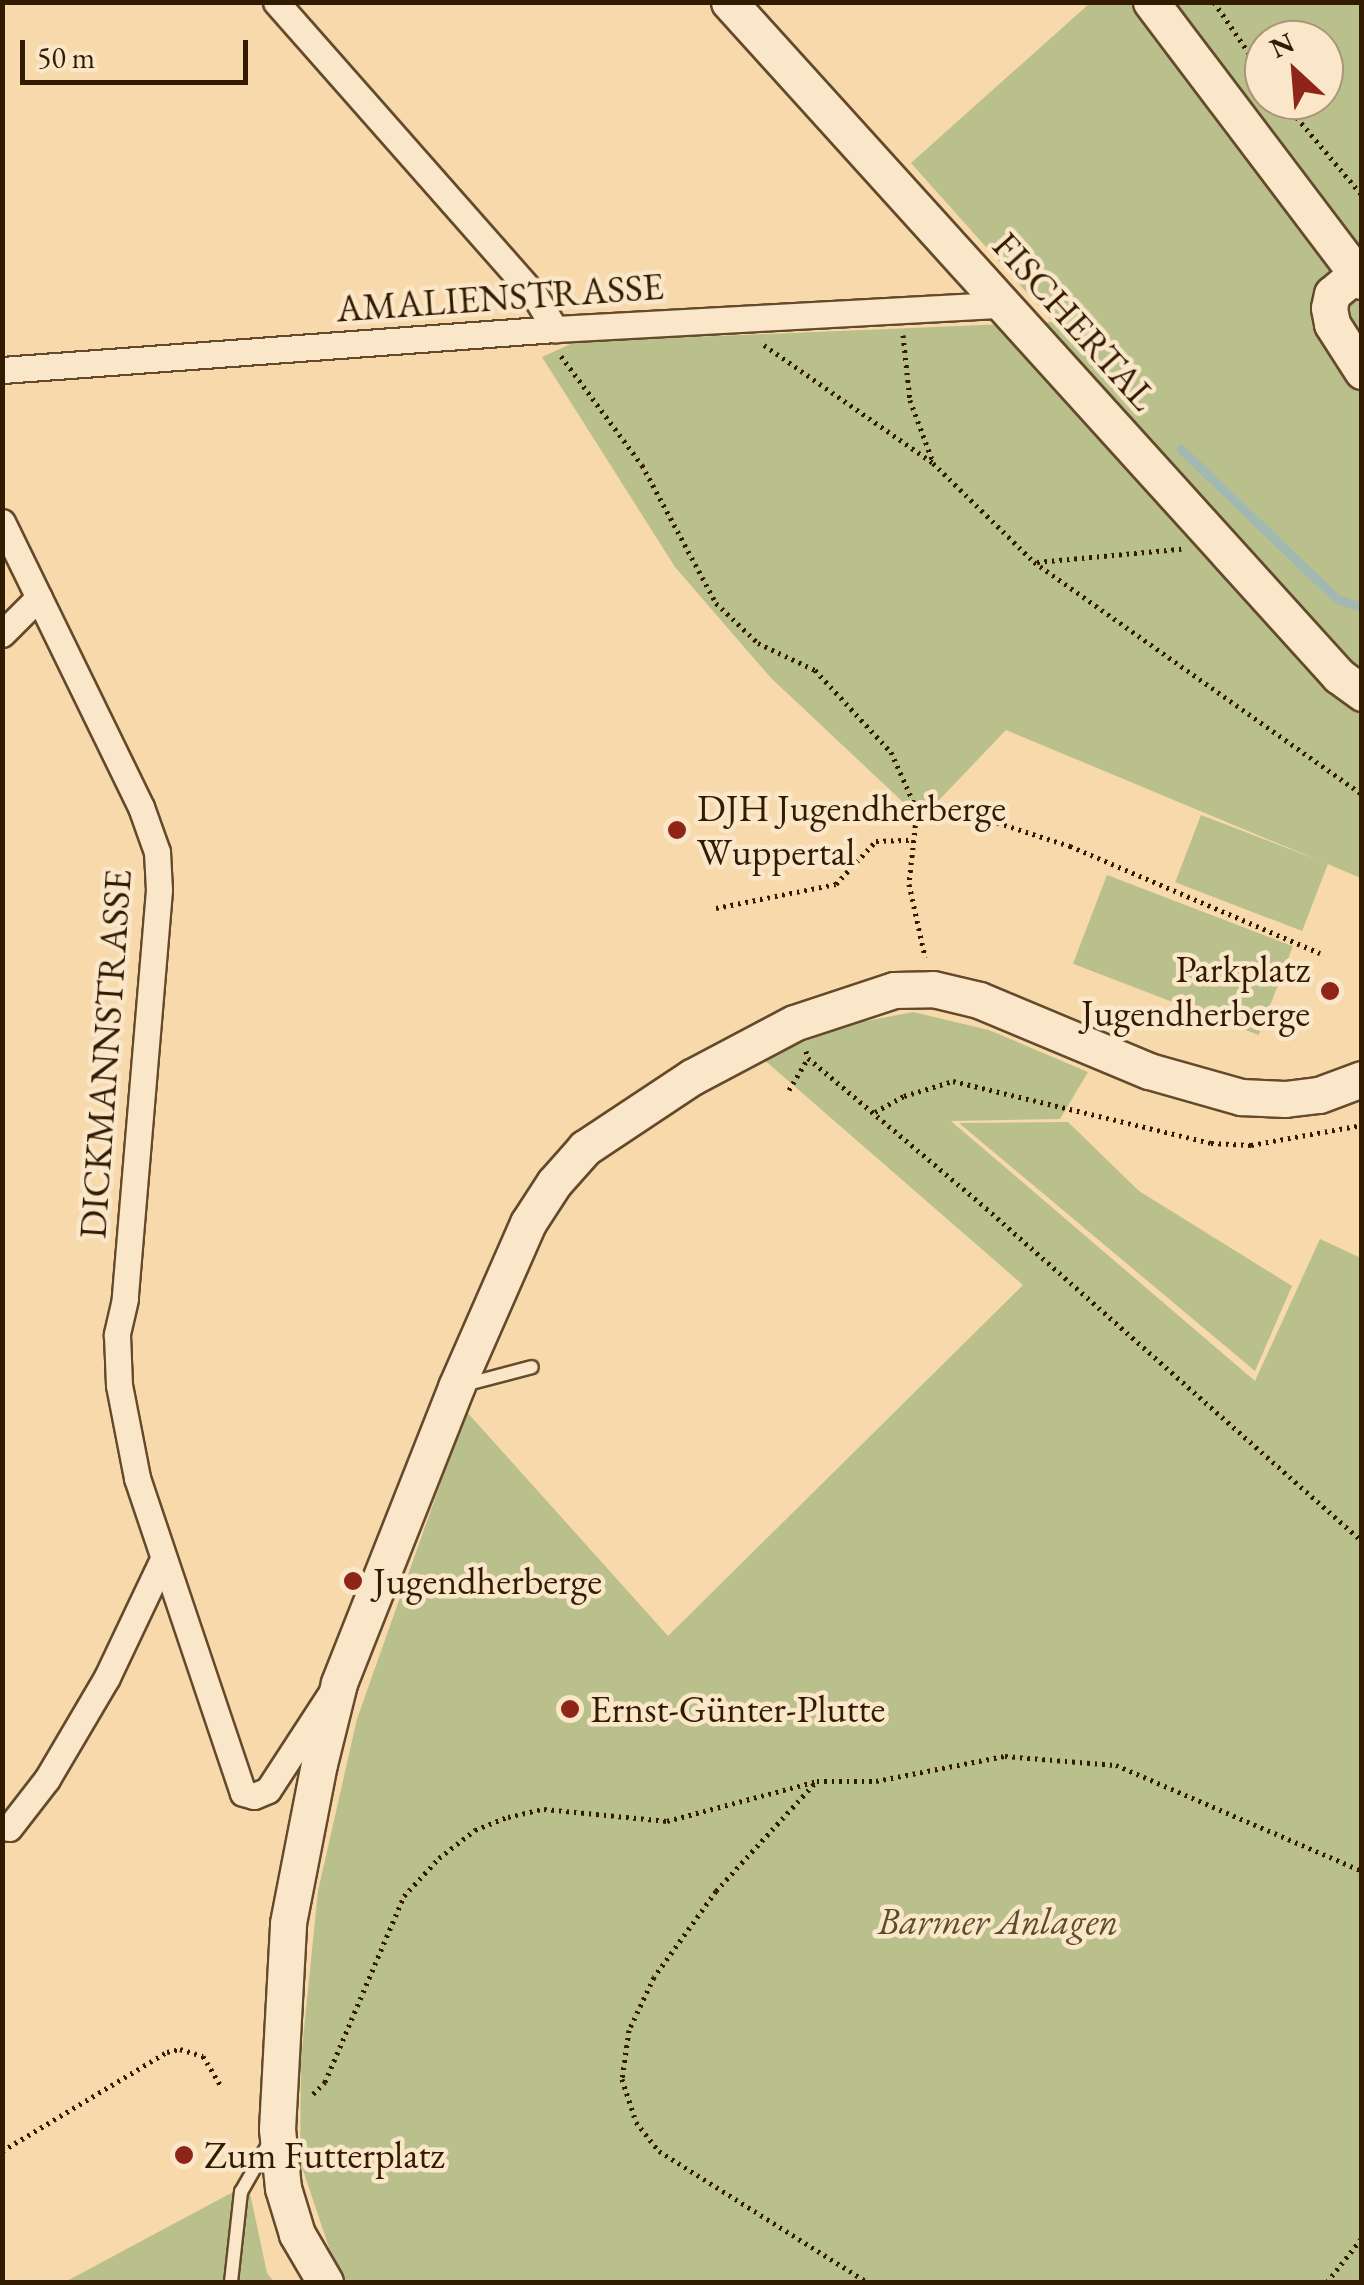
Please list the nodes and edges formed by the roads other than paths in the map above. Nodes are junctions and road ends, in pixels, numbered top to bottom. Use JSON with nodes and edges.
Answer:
{"nodes":[{"id":1,"x":276,"y":2,"type":"edge"},
{"id":2,"x":728,"y":2,"type":"edge"},
{"id":3,"x":1151,"y":2,"type":"edge"},
{"id":4,"x":1359,"y":277,"type":"edge"},
{"id":5,"x":1002,"y":305,"type":"junction"},
{"id":6,"x":555,"y":329,"type":"junction"},
{"id":7,"x":2,"y":370,"type":"edge"},
{"id":8,"x":1362,"y":371,"type":"edge"},
{"id":9,"x":2,"y":522,"type":"edge"},
{"id":10,"x":39,"y":597,"type":"junction"},
{"id":11,"x":2,"y":634,"type":"edge"},
{"id":12,"x":1362,"y":693,"type":"edge"},
{"id":13,"x":1362,"y":1080,"type":"edge"},
{"id":14,"x":532,"y":1367,"type":"dead end"},
{"id":15,"x":456,"y":1387,"type":"junction"},
{"id":16,"x":163,"y":1560,"type":"junction"},
{"id":17,"x":339,"y":1683,"type":"junction"},
{"id":18,"x":9,"y":1828,"type":"dead end"},
{"id":19,"x":277,"y":2129,"type":"junction"},
{"id":20,"x":232,"y":2282,"type":"edge"},
{"id":21,"x":324,"y":2282,"type":"edge"}],
"edges":[{"from":1,"to":6,"type":"street"},
{"from":2,"to":5,"type":"main road","name":"FISCHERTAL"},
{"from":3,"to":4,"type":"main road"},
{"from":4,"to":8,"type":"main road"},
{"from":5,"to":6,"type":"street","name":"AMALIENSTRASSE"},
{"from":5,"to":12,"type":"main road","name":"FISCHERTAL"},
{"from":6,"to":7,"type":"street","name":"AMALIENSTRASSE"},
{"from":9,"to":10,"type":"street","name":"DICKMANNSTRASSE"},
{"from":10,"to":11,"type":"street"},
{"from":10,"to":16,"type":"street","name":"DICKMANNSTRASSE"},
{"from":13,"to":15,"type":"main road"},
{"from":14,"to":15,"type":"lane"},
{"from":15,"to":17,"type":"main road"},
{"from":16,"to":17,"type":"street","name":"DICKMANNSTRASSE"},
{"from":16,"to":18,"type":"street"},
{"from":17,"to":19,"type":"main road"},
{"from":19,"to":20,"type":"lane"},
{"from":19,"to":21,"type":"main road"}]}
